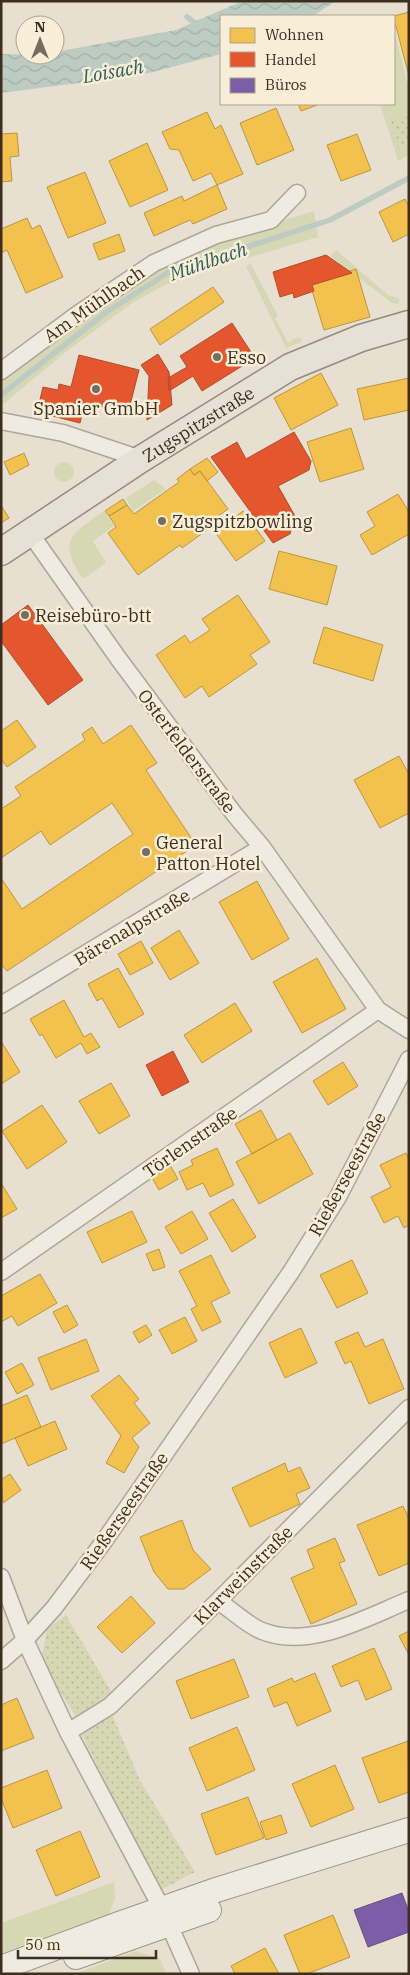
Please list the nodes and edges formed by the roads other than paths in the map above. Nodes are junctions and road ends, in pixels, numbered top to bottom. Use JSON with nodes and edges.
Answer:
{"nodes":[{"id":1,"x":297,"y":193,"type":"dead end"},
{"id":2,"x":409,"y":324,"type":"edge"},
{"id":3,"x":1,"y":371,"type":"edge"},
{"id":4,"x":1,"y":421,"type":"edge"},
{"id":5,"x":141,"y":459,"type":"junction"},
{"id":6,"x":30,"y":533,"type":"junction"},
{"id":7,"x":1,"y":552,"type":"edge"},
{"id":8,"x":262,"y":847,"type":"junction"},
{"id":9,"x":1,"y":1005,"type":"edge"},
{"id":10,"x":378,"y":1010,"type":"junction"},
{"id":11,"x":409,"y":1030,"type":"edge"},
{"id":12,"x":409,"y":1059,"type":"edge"},
{"id":13,"x":1,"y":1272,"type":"edge"},
{"id":14,"x":409,"y":1408,"type":"edge"},
{"id":15,"x":1,"y":1577,"type":"edge"},
{"id":16,"x":409,"y":1600,"type":"edge"},
{"id":17,"x":218,"y":1601,"type":"junction"},
{"id":18,"x":25,"y":1640,"type":"junction"},
{"id":19,"x":1,"y":1661,"type":"edge"},
{"id":20,"x":68,"y":1732,"type":"junction"},
{"id":21,"x":409,"y":1830,"type":"edge"},
{"id":22,"x":165,"y":1917,"type":"junction"},
{"id":23,"x":1,"y":1968,"type":"edge"},
{"id":24,"x":28,"y":1974,"type":"edge"},
{"id":25,"x":191,"y":1974,"type":"edge"}],
"edges":[{"from":1,"to":3,"type":"street","name":"Am Mühlbach"},
{"from":2,"to":5,"type":"main road","name":"Zugspitzstraße"},
{"from":4,"to":5,"type":"street"},
{"from":5,"to":6,"type":"main road","name":"Zugspitzstraße"},
{"from":6,"to":7,"type":"main road","name":"Zugspitzstraße"},
{"from":6,"to":8,"type":"street","name":"Osterfelderstraße"},
{"from":8,"to":9,"type":"street","name":"Bärenalpstraße"},
{"from":8,"to":10,"type":"street","name":"Osterfelderstraße"},
{"from":10,"to":11,"type":"street","name":"Osterfelderstraße"},
{"from":10,"to":13,"type":"street","name":"Törlenstraße"},
{"from":12,"to":18,"type":"street","name":"Rießerseestraße"},
{"from":14,"to":17,"type":"street","name":"Klarweinstraße"},
{"from":15,"to":18,"type":"street"},
{"from":16,"to":17,"type":"street"},
{"from":17,"to":20,"type":"street","name":"Klarweinstraße"},
{"from":18,"to":19,"type":"street","name":"Rießerseestraße"},
{"from":18,"to":20,"type":"street"},
{"from":20,"to":22,"type":"street"},
{"from":21,"to":22,"type":"main road"},
{"from":22,"to":23,"type":"main road"},
{"from":22,"to":24,"type":"main road"},
{"from":22,"to":25,"type":"street"}]}
